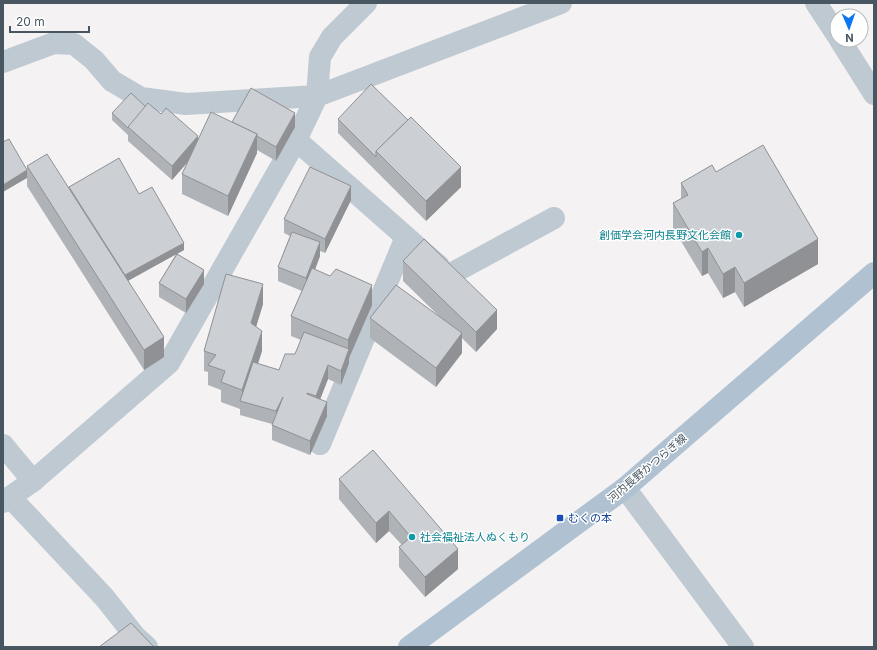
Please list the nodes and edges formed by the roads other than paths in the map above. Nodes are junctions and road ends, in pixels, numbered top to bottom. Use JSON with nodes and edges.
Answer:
{"nodes":[{"id":1,"x":366,"y":3,"type":"edge"},
{"id":2,"x":561,"y":3,"type":"edge"},
{"id":3,"x":816,"y":3,"type":"edge"},
{"id":4,"x":829,"y":23,"type":"edge"},
{"id":5,"x":845,"y":48,"type":"edge"},
{"id":6,"x":3,"y":62,"type":"edge"},
{"id":7,"x":874,"y":94,"type":"edge"},
{"id":8,"x":318,"y":96,"type":"junction"},
{"id":9,"x":296,"y":140,"type":"junction"},
{"id":10,"x":554,"y":218,"type":"dead end"},
{"id":11,"x":406,"y":237,"type":"junction"},
{"id":12,"x":874,"y":273,"type":"edge"},
{"id":13,"x":449,"y":275,"type":"junction"},
{"id":14,"x":465,"y":289,"type":"edge"},
{"id":15,"x":320,"y":444,"type":"dead end"},
{"id":16,"x":3,"y":445,"type":"edge"},
{"id":17,"x":33,"y":481,"type":"junction"},
{"id":18,"x":625,"y":488,"type":"junction"},
{"id":19,"x":7,"y":499,"type":"edge"},
{"id":20,"x":147,"y":647,"type":"edge"},
{"id":21,"x":409,"y":647,"type":"edge"},
{"id":22,"x":743,"y":647,"type":"edge"}],
"edges":[{"from":1,"to":8,"type":"street"},
{"from":2,"to":8,"type":"street"},
{"from":3,"to":4,"type":"street"},
{"from":5,"to":7,"type":"street"},
{"from":6,"to":8,"type":"street"},
{"from":8,"to":9,"type":"street"},
{"from":9,"to":11,"type":"street"},
{"from":9,"to":17,"type":"street"},
{"from":10,"to":13,"type":"street"},
{"from":11,"to":13,"type":"street"},
{"from":11,"to":15,"type":"street"},
{"from":12,"to":18,"type":"main road","name":"河内長野かつらぎ線"},
{"from":13,"to":14,"type":"street"},
{"from":16,"to":17,"type":"street"},
{"from":17,"to":19,"type":"street"},
{"from":18,"to":21,"type":"main road","name":"河内長野かつらぎ線"},
{"from":18,"to":22,"type":"street"},
{"from":19,"to":20,"type":"street"}]}
